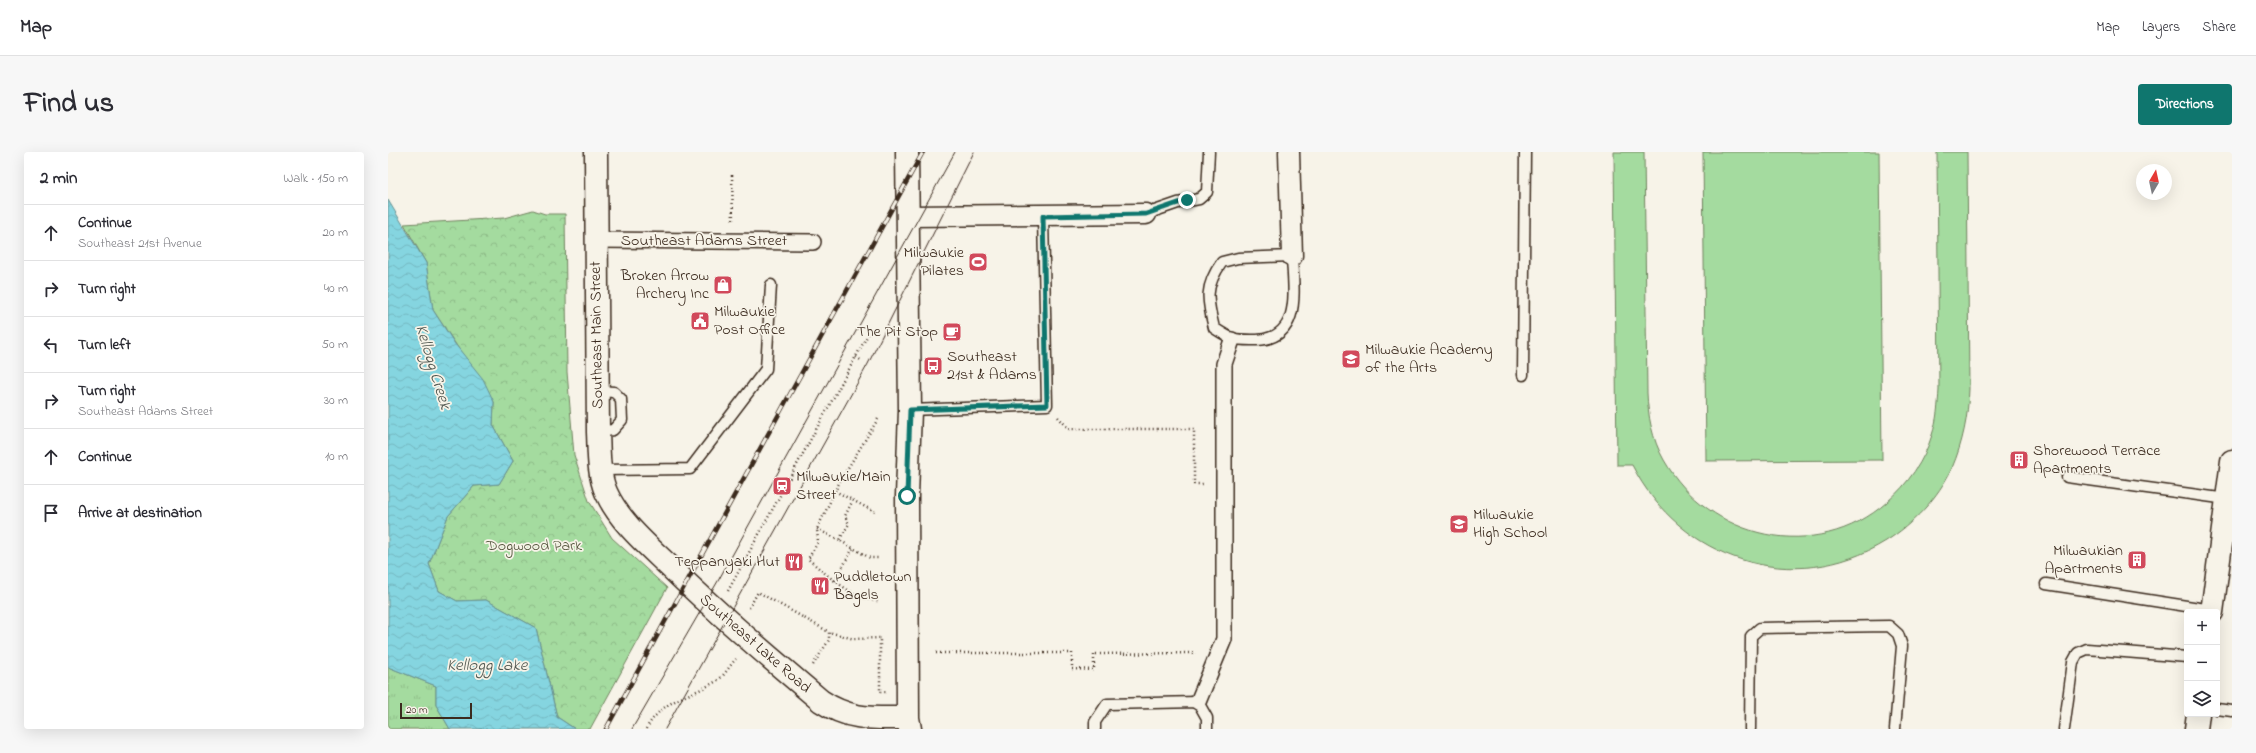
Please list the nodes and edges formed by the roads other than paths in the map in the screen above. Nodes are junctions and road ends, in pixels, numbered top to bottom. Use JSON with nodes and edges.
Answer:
{"nodes":[{"id":1,"x":596,"y":152,"type":"edge"},
{"id":2,"x":907,"y":152,"type":"edge"},
{"id":3,"x":1209,"y":152,"type":"edge"},
{"id":4,"x":1289,"y":152,"type":"edge"},
{"id":5,"x":1525,"y":152,"type":"edge"},
{"id":6,"x":1146,"y":214,"type":"joint"},
{"id":7,"x":908,"y":216,"type":"junction"},
{"id":8,"x":1043,"y":216,"type":"junction"},
{"id":9,"x":596,"y":240,"type":"junction"},
{"id":10,"x":813,"y":242,"type":"dead end"},
{"id":11,"x":1292,"y":256,"type":"junction"},
{"id":12,"x":771,"y":285,"type":"dead end"},
{"id":13,"x":1232,"y":340,"type":"junction"},
{"id":14,"x":1523,"y":375,"type":"dead end"},
{"id":15,"x":910,"y":410,"type":"junction"},
{"id":16,"x":2232,"y":461,"type":"edge"},
{"id":17,"x":600,"y":470,"type":"junction"},
{"id":18,"x":2067,"y":477,"type":"dead end"},
{"id":19,"x":2227,"y":499,"type":"junction"},
{"id":20,"x":619,"y":513,"type":"joint"},
{"id":21,"x":2046,"y":584,"type":"dead end"},
{"id":22,"x":2200,"y":609,"type":"edge"},
{"id":23,"x":2212,"y":609,"type":"edge"},
{"id":24,"x":2184,"y":657,"type":"edge"},
{"id":25,"x":1198,"y":702,"type":"junction"},
{"id":26,"x":2220,"y":709,"type":"edge"},
{"id":27,"x":2232,"y":711,"type":"edge"},
{"id":28,"x":2198,"y":717,"type":"edge"},
{"id":29,"x":909,"y":723,"type":"edge"},
{"id":30,"x":1095,"y":729,"type":"edge"},
{"id":31,"x":1207,"y":729,"type":"edge"},
{"id":32,"x":1750,"y":729,"type":"edge"},
{"id":33,"x":1895,"y":729,"type":"edge"},
{"id":34,"x":2064,"y":729,"type":"edge"},
{"id":35,"x":2196,"y":729,"type":"edge"}],
"edges":[{"from":1,"to":9,"type":"street","name":"Southeast Main Street"},
{"from":2,"to":7,"type":"street"},
{"from":3,"to":6,"type":"lane"},
{"from":4,"to":11,"type":"street"},
{"from":5,"to":14,"type":"lane"},
{"from":6,"to":8,"type":"street"},
{"from":7,"to":8,"type":"street"},
{"from":7,"to":15,"type":"street"},
{"from":8,"to":15,"type":"lane"},
{"from":9,"to":10,"type":"street","name":"Southeast Adams Street"},
{"from":9,"to":17,"type":"street","name":"Southeast Main Street"},
{"from":11,"to":13,"type":"lane"},
{"from":11,"to":13,"type":"lane"},
{"from":12,"to":17,"type":"lane"},
{"from":13,"to":25,"type":"street"},
{"from":15,"to":29,"type":"street"},
{"from":16,"to":19,"type":"street"},
{"from":17,"to":20,"type":"street","name":"Southeast Main Street"},
{"from":18,"to":19,"type":"lane"},
{"from":19,"to":23,"type":"street"},
{"from":20,"to":29,"type":"street","name":"Southeast Lake Road"},
{"from":21,"to":22,"type":"lane"},
{"from":24,"to":34,"type":"lane"},
{"from":25,"to":30,"type":"lane"},
{"from":25,"to":31,"type":"lane"},
{"from":26,"to":27,"type":"lane"},
{"from":28,"to":35,"type":"street"},
{"from":32,"to":33,"type":"lane"}]}
